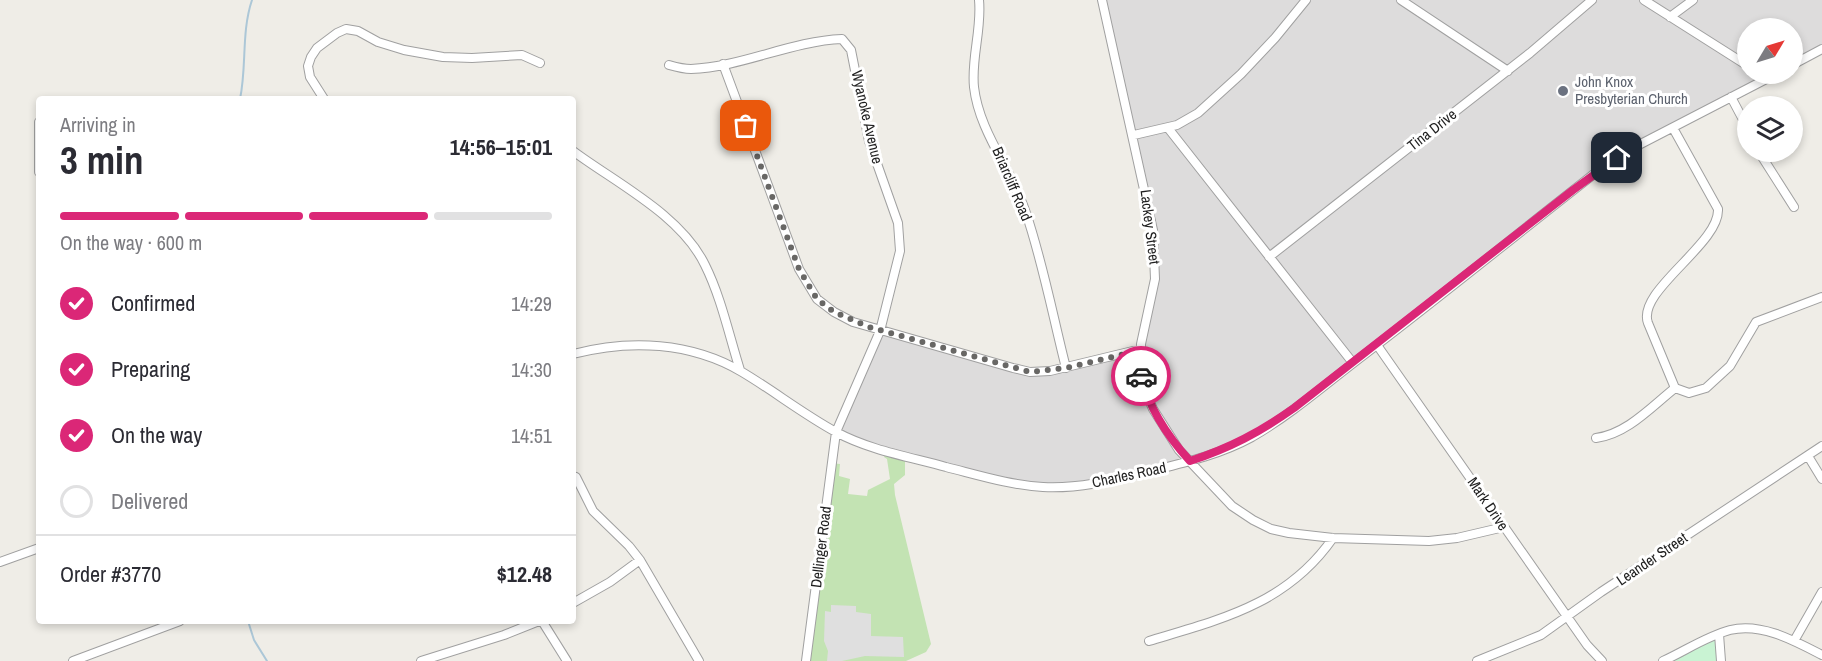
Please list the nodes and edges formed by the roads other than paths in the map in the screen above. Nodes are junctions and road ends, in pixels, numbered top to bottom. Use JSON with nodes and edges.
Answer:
{"nodes":[{"id":1,"x":980,"y":0,"type":"edge"},
{"id":2,"x":1102,"y":0,"type":"edge"},
{"id":3,"x":1306,"y":0,"type":"edge"},
{"id":4,"x":1401,"y":0,"type":"edge"},
{"id":5,"x":1592,"y":0,"type":"edge"},
{"id":6,"x":1644,"y":0,"type":"edge"},
{"id":7,"x":1693,"y":0,"type":"edge"},
{"id":8,"x":1670,"y":17,"type":"junction"},
{"id":9,"x":1822,"y":49,"type":"edge"},
{"id":10,"x":1737,"y":59,"type":"edge"},
{"id":11,"x":1803,"y":59,"type":"edge"},
{"id":12,"x":540,"y":63,"type":"dead end"},
{"id":13,"x":723,"y":64,"type":"junction"},
{"id":14,"x":669,"y":65,"type":"dead end"},
{"id":15,"x":1508,"y":71,"type":"junction"},
{"id":16,"x":1750,"y":84,"type":"edge"},
{"id":17,"x":322,"y":96,"type":"edge"},
{"id":18,"x":1731,"y":97,"type":"junction"},
{"id":19,"x":1737,"y":108,"type":"edge"},
{"id":20,"x":1168,"y":128,"type":"junction"},
{"id":21,"x":1673,"y":128,"type":"junction"},
{"id":22,"x":1134,"y":135,"type":"junction"},
{"id":23,"x":576,"y":153,"type":"edge"},
{"id":24,"x":1766,"y":162,"type":"edge"},
{"id":25,"x":1794,"y":207,"type":"dead end"},
{"id":26,"x":1269,"y":257,"type":"junction"},
{"id":27,"x":1822,"y":297,"type":"edge"},
{"id":28,"x":880,"y":331,"type":"junction"},
{"id":29,"x":1377,"y":345,"type":"junction"},
{"id":30,"x":1141,"y":350,"type":"junction"},
{"id":31,"x":576,"y":353,"type":"edge"},
{"id":32,"x":1353,"y":363,"type":"junction"},
{"id":33,"x":1066,"y":368,"type":"junction"},
{"id":34,"x":740,"y":370,"type":"junction"},
{"id":35,"x":1675,"y":388,"type":"junction"},
{"id":36,"x":836,"y":432,"type":"junction"},
{"id":37,"x":1596,"y":438,"type":"dead end"},
{"id":38,"x":1822,"y":446,"type":"edge"},
{"id":39,"x":1808,"y":456,"type":"junction"},
{"id":40,"x":1190,"y":461,"type":"junction"},
{"id":41,"x":1822,"y":479,"type":"edge"},
{"id":42,"x":576,"y":480,"type":"edge"},
{"id":43,"x":1504,"y":527,"type":"junction"},
{"id":44,"x":1333,"y":538,"type":"junction"},
{"id":45,"x":36,"y":549,"type":"edge"},
{"id":46,"x":640,"y":560,"type":"junction"},
{"id":47,"x":0,"y":562,"type":"edge"},
{"id":48,"x":1822,"y":592,"type":"edge"},
{"id":49,"x":576,"y":601,"type":"edge"},
{"id":50,"x":1567,"y":617,"type":"junction"},
{"id":51,"x":172,"y":624,"type":"edge"},
{"id":52,"x":533,"y":624,"type":"edge"},
{"id":53,"x":543,"y":624,"type":"edge"},
{"id":54,"x":1719,"y":634,"type":"junction"},
{"id":55,"x":1149,"y":641,"type":"dead end"},
{"id":56,"x":1794,"y":641,"type":"junction"},
{"id":57,"x":1822,"y":655,"type":"edge"},
{"id":58,"x":77,"y":660,"type":"edge"},
{"id":59,"x":421,"y":661,"type":"edge"},
{"id":60,"x":567,"y":661,"type":"edge"},
{"id":61,"x":699,"y":661,"type":"edge"},
{"id":62,"x":806,"y":661,"type":"edge"},
{"id":63,"x":1476,"y":661,"type":"edge"},
{"id":64,"x":1602,"y":661,"type":"edge"},
{"id":65,"x":1663,"y":661,"type":"edge"},
{"id":66,"x":1721,"y":661,"type":"edge"}],
"edges":[{"from":1,"to":33,"type":"street","name":"Briarcliff Road"},
{"from":2,"to":22,"type":"street","name":"Lackey Street"},
{"from":3,"to":20,"type":"street"},
{"from":4,"to":15,"type":"street"},
{"from":5,"to":15,"type":"street","name":"Tina Drive"},
{"from":6,"to":8,"type":"street"},
{"from":7,"to":8,"type":"street"},
{"from":8,"to":10,"type":"street"},
{"from":9,"to":11,"type":"street"},
{"from":12,"to":17,"type":"street"},
{"from":13,"to":14,"type":"street","name":"Wyanoke Avenue"},
{"from":13,"to":28,"type":"street"},
{"from":13,"to":28,"type":"street","name":"Wyanoke Avenue"},
{"from":15,"to":26,"type":"street","name":"Tina Drive"},
{"from":16,"to":18,"type":"street","name":"Charles Road"},
{"from":18,"to":19,"type":"street"},
{"from":18,"to":21,"type":"street","name":"Charles Road"},
{"from":20,"to":22,"type":"street"},
{"from":20,"to":26,"type":"street"},
{"from":21,"to":29,"type":"street","name":"Charles Road"},
{"from":21,"to":35,"type":"street"},
{"from":22,"to":30,"type":"street","name":"Lackey Street"},
{"from":23,"to":34,"type":"street"},
{"from":24,"to":25,"type":"street"},
{"from":26,"to":32,"type":"street"},
{"from":27,"to":35,"type":"street"},
{"from":28,"to":33,"type":"street"},
{"from":28,"to":36,"type":"street","name":"Wyanoke Avenue"},
{"from":29,"to":32,"type":"street","name":"Charles Road"},
{"from":29,"to":43,"type":"street","name":"Mark Drive"},
{"from":30,"to":33,"type":"street"},
{"from":30,"to":40,"type":"street","name":"Lackey Street"},
{"from":31,"to":34,"type":"street","name":"Charles Road"},
{"from":32,"to":40,"type":"street","name":"Charles Road"},
{"from":34,"to":36,"type":"street","name":"Charles Road"},
{"from":35,"to":37,"type":"street"},
{"from":36,"to":40,"type":"street","name":"Charles Road"},
{"from":36,"to":62,"type":"street","name":"Dellinger Road"},
{"from":38,"to":39,"type":"street","name":"Leander Street"},
{"from":39,"to":41,"type":"street"},
{"from":39,"to":50,"type":"street","name":"Leander Street"},
{"from":40,"to":44,"type":"street","name":"Lackey Street"},
{"from":42,"to":46,"type":"street"},
{"from":43,"to":44,"type":"street","name":"Lackey Street"},
{"from":43,"to":50,"type":"street","name":"Mark Drive"},
{"from":44,"to":55,"type":"street"},
{"from":45,"to":47,"type":"street"},
{"from":46,"to":49,"type":"street"},
{"from":46,"to":61,"type":"street"},
{"from":48,"to":56,"type":"street"},
{"from":50,"to":63,"type":"street","name":"Leander Street"},
{"from":50,"to":64,"type":"street","name":"Mark Drive"},
{"from":51,"to":58,"type":"street"},
{"from":52,"to":59,"type":"street"},
{"from":53,"to":60,"type":"street"},
{"from":54,"to":56,"type":"street"},
{"from":54,"to":65,"type":"street"},
{"from":54,"to":66,"type":"street"},
{"from":56,"to":57,"type":"street"}]}
